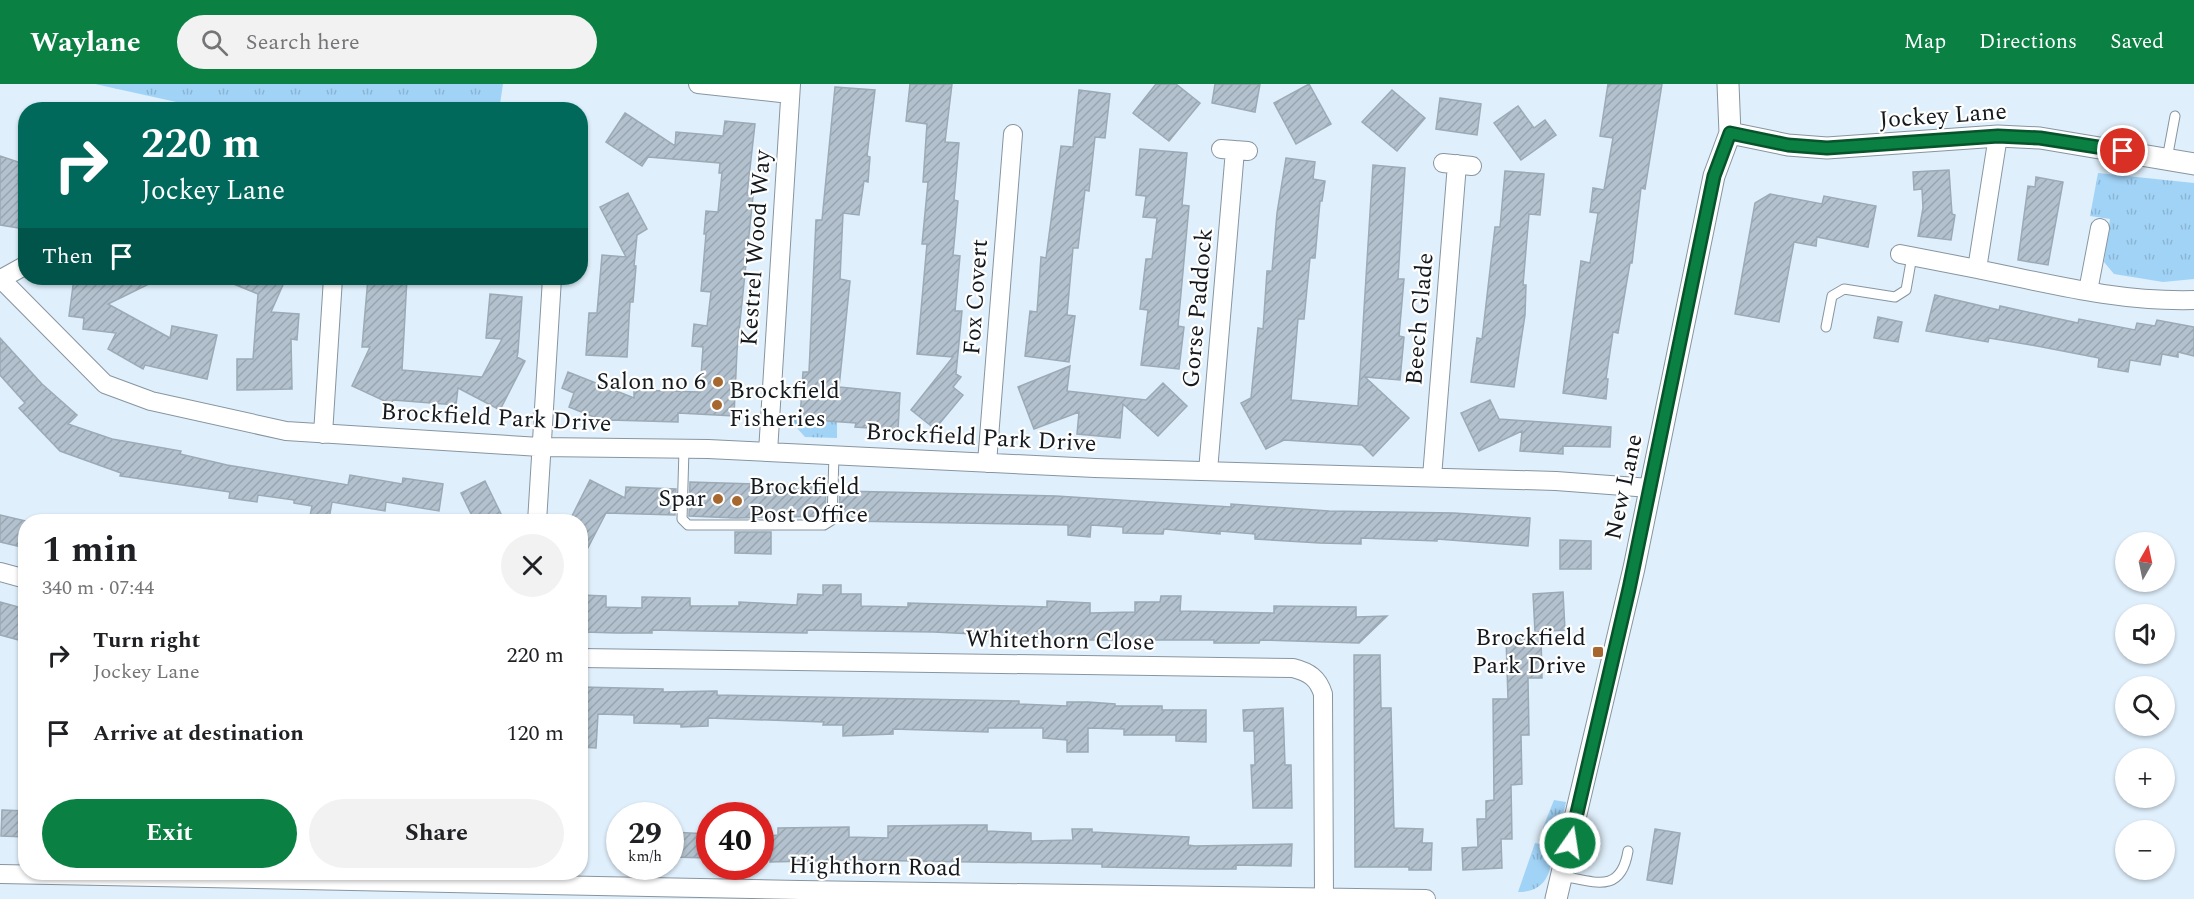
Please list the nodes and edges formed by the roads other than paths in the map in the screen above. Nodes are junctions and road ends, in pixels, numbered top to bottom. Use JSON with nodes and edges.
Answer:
{"nodes":[{"id":1,"x":698,"y":84,"type":"edge"},
{"id":2,"x":1728,"y":84,"type":"edge"},
{"id":3,"x":790,"y":89,"type":"edge"},
{"id":4,"x":2175,"y":116,"type":"dead end"},
{"id":5,"x":1730,"y":133,"type":"junction"},
{"id":6,"x":1013,"y":134,"type":"dead end"},
{"id":7,"x":1998,"y":136,"type":"junction"},
{"id":8,"x":1235,"y":150,"type":"dead end"},
{"id":9,"x":2167,"y":159,"type":"junction"},
{"id":10,"x":1457,"y":164,"type":"dead end"},
{"id":11,"x":2194,"y":164,"type":"edge"},
{"id":12,"x":2100,"y":228,"type":"dead end"},
{"id":13,"x":1906,"y":255,"type":"joint"},
{"id":14,"x":18,"y":269,"type":"edge"},
{"id":15,"x":1977,"y":269,"type":"junction"},
{"id":16,"x":0,"y":279,"type":"edge"},
{"id":17,"x":333,"y":285,"type":"edge"},
{"id":18,"x":552,"y":285,"type":"edge"},
{"id":19,"x":2088,"y":291,"type":"junction"},
{"id":20,"x":2194,"y":300,"type":"edge"},
{"id":21,"x":1826,"y":327,"type":"dead end"},
{"id":22,"x":323,"y":434,"type":"junction"},
{"id":23,"x":540,"y":447,"type":"junction"},
{"id":24,"x":684,"y":449,"type":"junction"},
{"id":25,"x":768,"y":452,"type":"junction"},
{"id":26,"x":834,"y":455,"type":"junction"},
{"id":27,"x":987,"y":463,"type":"junction"},
{"id":28,"x":1208,"y":471,"type":"junction"},
{"id":29,"x":1432,"y":477,"type":"junction"},
{"id":30,"x":1650,"y":488,"type":"junction"},
{"id":31,"x":537,"y":514,"type":"edge"},
{"id":32,"x":0,"y":572,"type":"edge"},
{"id":33,"x":18,"y":577,"type":"edge"},
{"id":34,"x":588,"y":658,"type":"edge"},
{"id":35,"x":1628,"y":851,"type":"dead end"},
{"id":36,"x":0,"y":874,"type":"edge"},
{"id":37,"x":18,"y":874,"type":"edge"},
{"id":38,"x":1562,"y":876,"type":"junction"},
{"id":39,"x":532,"y":880,"type":"edge"},
{"id":40,"x":593,"y":893,"type":"edge"},
{"id":41,"x":1324,"y":896,"type":"junction"},
{"id":42,"x":1199,"y":897,"type":"edge"},
{"id":43,"x":1426,"y":899,"type":"edge"},
{"id":44,"x":1556,"y":899,"type":"edge"}],
"edges":[{"from":1,"to":3,"type":"street"},
{"from":2,"to":5,"type":"street","name":"New Lane"},
{"from":3,"to":25,"type":"street","name":"Kestrel Wood Way"},
{"from":4,"to":9,"type":"lane"},
{"from":5,"to":7,"type":"street","name":"Jockey Lane"},
{"from":5,"to":30,"type":"street","name":"New Lane"},
{"from":6,"to":27,"type":"street","name":"Fox Covert"},
{"from":7,"to":9,"type":"street","name":"Jockey Lane"},
{"from":7,"to":15,"type":"street"},
{"from":8,"to":28,"type":"street","name":"Gorse Paddock"},
{"from":9,"to":11,"type":"street","name":"Jockey Lane"},
{"from":10,"to":29,"type":"street","name":"Beech Glade"},
{"from":12,"to":19,"type":"street"},
{"from":13,"to":15,"type":"street"},
{"from":13,"to":21,"type":"lane"},
{"from":14,"to":16,"type":"street"},
{"from":15,"to":19,"type":"street"},
{"from":16,"to":22,"type":"street","name":"Brockfield Park Drive"},
{"from":17,"to":22,"type":"street"},
{"from":18,"to":23,"type":"street"},
{"from":19,"to":20,"type":"street"},
{"from":22,"to":23,"type":"street","name":"Brockfield Park Drive"},
{"from":23,"to":24,"type":"street","name":"Brockfield Park Drive"},
{"from":23,"to":31,"type":"street"},
{"from":24,"to":25,"type":"street","name":"Brockfield Park Drive"},
{"from":24,"to":26,"type":"lane"},
{"from":25,"to":26,"type":"street","name":"Brockfield Park Drive"},
{"from":26,"to":27,"type":"street","name":"Brockfield Park Drive"},
{"from":27,"to":28,"type":"street","name":"Brockfield Park Drive"},
{"from":28,"to":29,"type":"street","name":"Brockfield Park Drive"},
{"from":29,"to":30,"type":"street","name":"Brockfield Park Drive"},
{"from":30,"to":38,"type":"street","name":"New Lane"},
{"from":32,"to":33,"type":"street"},
{"from":34,"to":41,"type":"street","name":"Whitethorn Close"},
{"from":35,"to":38,"type":"lane"},
{"from":36,"to":37,"type":"street","name":"Highthorn Road"},
{"from":38,"to":44,"type":"street","name":"New Lane"},
{"from":39,"to":40,"type":"street","name":"Highthorn Road"},
{"from":40,"to":42,"type":"street","name":"Highthorn Road"},
{"from":41,"to":42,"type":"street","name":"Highthorn Road"},
{"from":41,"to":43,"type":"street","name":"Highthorn Road"}]}
